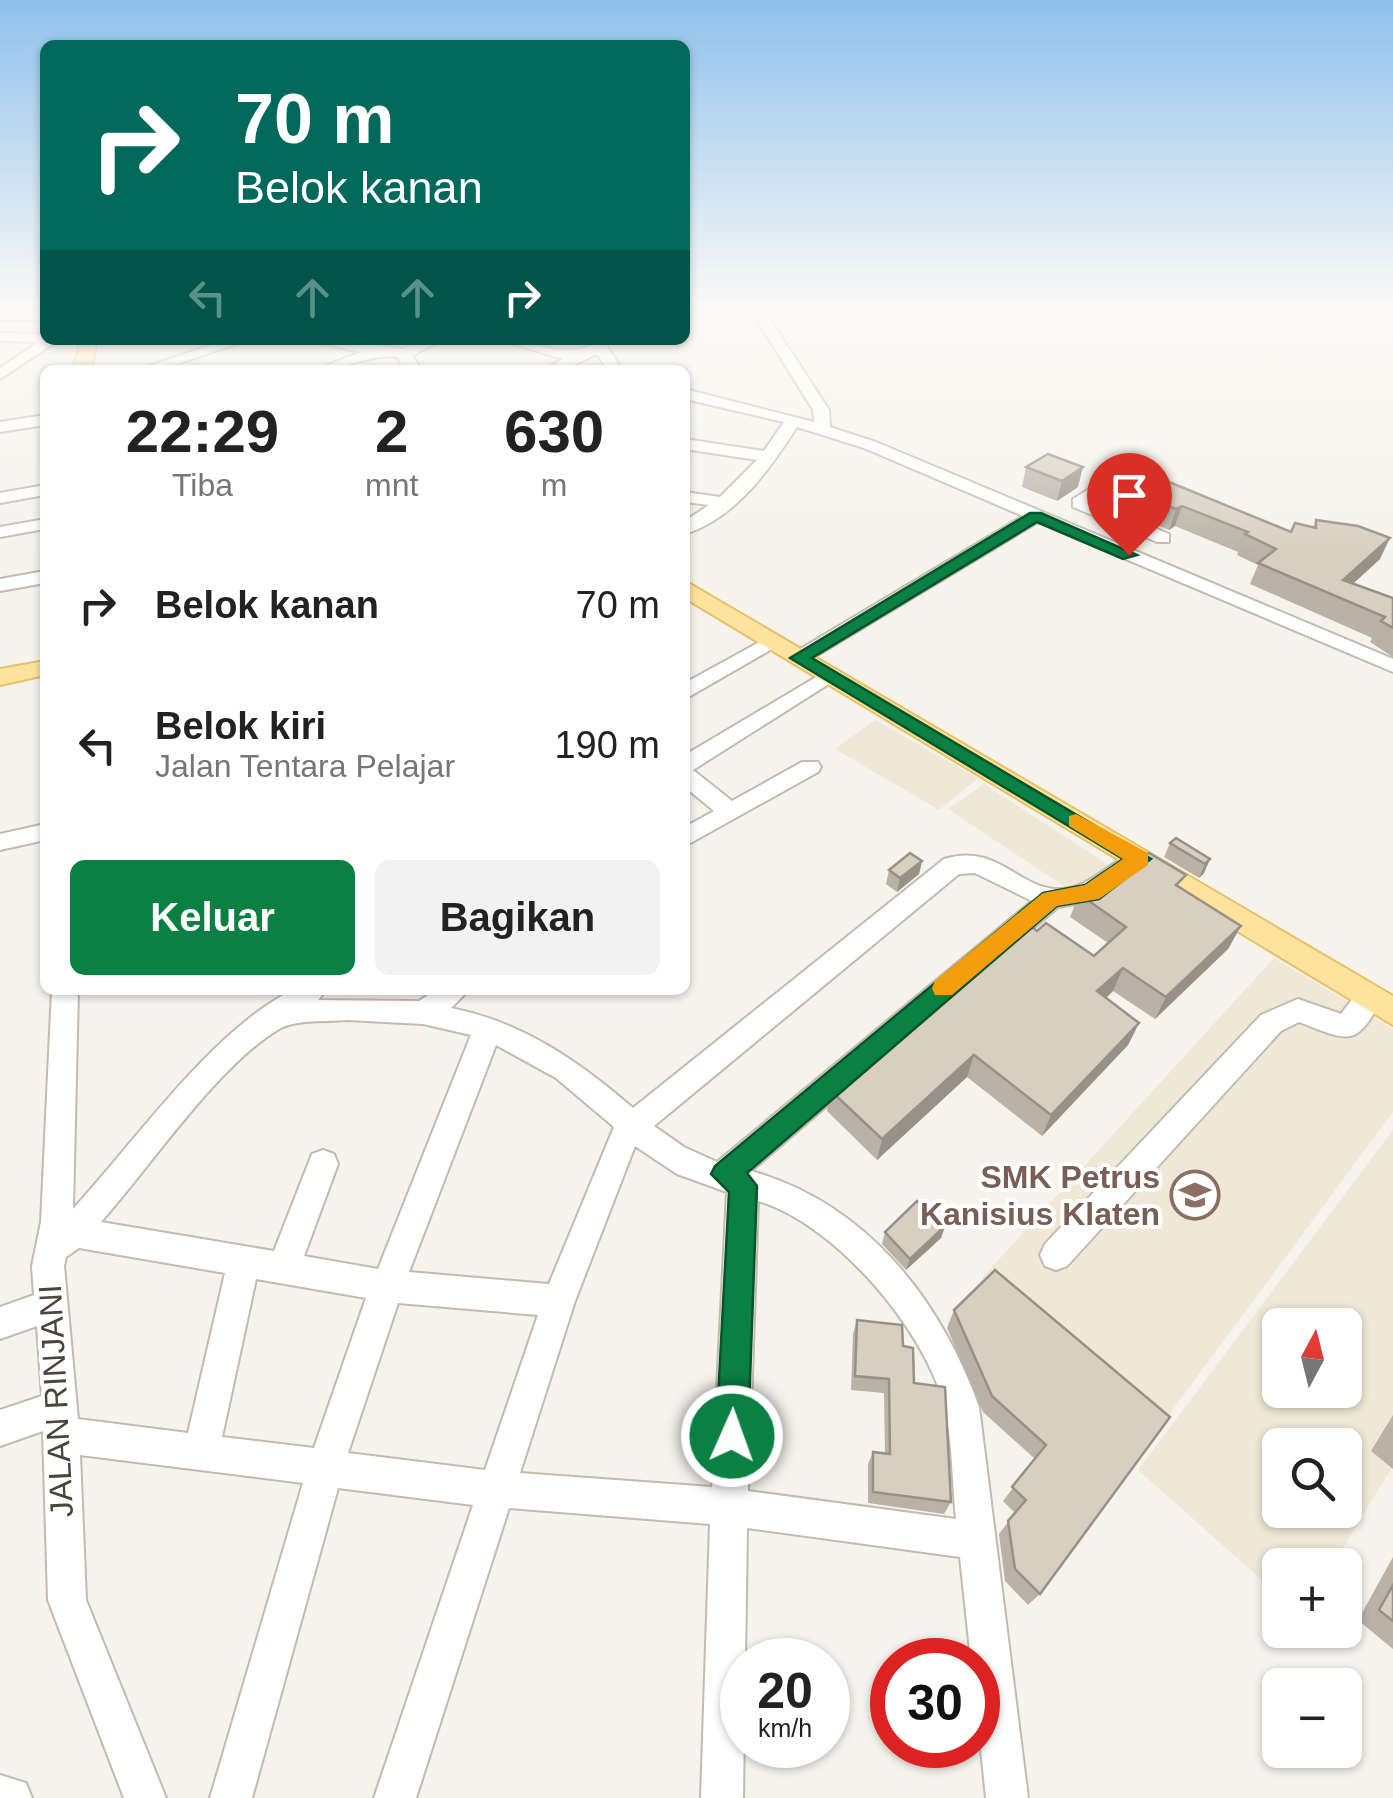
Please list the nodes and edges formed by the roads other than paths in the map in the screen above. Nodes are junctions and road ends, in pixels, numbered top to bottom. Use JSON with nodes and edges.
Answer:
{"nodes":[{"id":1,"x":809,"y":391,"type":"edge"},
{"id":2,"x":690,"y":395,"type":"edge"},
{"id":3,"x":794,"y":420,"type":"junction"},
{"id":4,"x":40,"y":421,"type":"edge"},
{"id":5,"x":0,"y":427,"type":"edge"},
{"id":6,"x":822,"y":427,"type":"junction"},
{"id":7,"x":690,"y":445,"type":"edge"},
{"id":8,"x":770,"y":457,"type":"junction"},
{"id":9,"x":40,"y":491,"type":"edge"},
{"id":10,"x":1164,"y":493,"type":"edge"},
{"id":11,"x":0,"y":498,"type":"edge"},
{"id":12,"x":690,"y":498,"type":"edge"},
{"id":13,"x":729,"y":503,"type":"junction"},
{"id":14,"x":1036,"y":516,"type":"junction"},
{"id":15,"x":40,"y":525,"type":"edge"},
{"id":16,"x":690,"y":526,"type":"edge"},
{"id":17,"x":0,"y":532,"type":"edge"},
{"id":18,"x":40,"y":578,"type":"edge"},
{"id":19,"x":0,"y":585,"type":"edge"},
{"id":20,"x":690,"y":591,"type":"edge"},
{"id":21,"x":772,"y":641,"type":"junction"},
{"id":22,"x":799,"y":658,"type":"junction"},
{"id":23,"x":1393,"y":662,"type":"edge"},
{"id":24,"x":40,"y":669,"type":"edge"},
{"id":25,"x":828,"y":676,"type":"junction"},
{"id":26,"x":0,"y":678,"type":"edge"},
{"id":27,"x":690,"y":689,"type":"edge"},
{"id":28,"x":690,"y":761,"type":"edge"},
{"id":29,"x":810,"y":767,"type":"dead end"},
{"id":30,"x":690,"y":779,"type":"edge"},
{"id":31,"x":730,"y":812,"type":"junction"},
{"id":32,"x":40,"y":833,"type":"edge"},
{"id":33,"x":690,"y":835,"type":"edge"},
{"id":34,"x":0,"y":842,"type":"edge"},
{"id":35,"x":1140,"y":859,"type":"junction"},
{"id":36,"x":1051,"y":898,"type":"junction"},
{"id":37,"x":66,"y":995,"type":"edge"},
{"id":38,"x":305,"y":995,"type":"edge"},
{"id":39,"x":449,"y":995,"type":"edge"},
{"id":40,"x":1381,"y":1005,"type":"edge"},
{"id":41,"x":426,"y":1011,"type":"junction"},
{"id":42,"x":268,"y":1018,"type":"junction"},
{"id":43,"x":489,"y":1026,"type":"junction"},
{"id":44,"x":635,"y":1124,"type":"junction"},
{"id":45,"x":323,"y":1164,"type":"dead end"},
{"id":46,"x":734,"y":1180,"type":"junction"},
{"id":47,"x":72,"y":1232,"type":"junction"},
{"id":48,"x":1056,"y":1255,"type":"dead end"},
{"id":49,"x":243,"y":1263,"type":"junction"},
{"id":50,"x":48,"y":1266,"type":"junction"},
{"id":51,"x":283,"y":1269,"type":"junction"},
{"id":52,"x":388,"y":1286,"type":"junction"},
{"id":53,"x":559,"y":1301,"type":"junction"},
{"id":54,"x":51,"y":1304,"type":"junction"},
{"id":55,"x":0,"y":1323,"type":"edge"},
{"id":56,"x":60,"y":1421,"type":"junction"},
{"id":57,"x":0,"y":1428,"type":"edge"},
{"id":58,"x":201,"y":1454,"type":"junction"},
{"id":59,"x":326,"y":1466,"type":"junction"},
{"id":60,"x":495,"y":1489,"type":"junction"},
{"id":61,"x":729,"y":1507,"type":"junction"},
{"id":62,"x":978,"y":1541,"type":"junction"},
{"id":63,"x":0,"y":1796,"type":"edge"},
{"id":64,"x":11,"y":1798,"type":"edge"},
{"id":65,"x":145,"y":1798,"type":"edge"},
{"id":66,"x":231,"y":1798,"type":"edge"},
{"id":67,"x":396,"y":1798,"type":"edge"},
{"id":68,"x":722,"y":1798,"type":"edge"},
{"id":69,"x":1007,"y":1798,"type":"edge"}],
"edges":[{"from":1,"to":6,"type":"street"},
{"from":2,"to":3,"type":"street"},
{"from":3,"to":6,"type":"street"},
{"from":3,"to":8,"type":"street"},
{"from":4,"to":5,"type":"street"},
{"from":6,"to":14,"type":"street"},
{"from":7,"to":8,"type":"street"},
{"from":8,"to":13,"type":"street"},
{"from":9,"to":11,"type":"street"},
{"from":10,"to":23,"type":"street"},
{"from":12,"to":13,"type":"street"},
{"from":13,"to":16,"type":"street"},
{"from":14,"to":22,"type":"street"},
{"from":14,"to":23,"type":"street"},
{"from":15,"to":17,"type":"street"},
{"from":18,"to":19,"type":"street"},
{"from":20,"to":21,"type":"main road"},
{"from":21,"to":22,"type":"main road"},
{"from":21,"to":27,"type":"street"},
{"from":22,"to":25,"type":"main road"},
{"from":24,"to":26,"type":"main road"},
{"from":25,"to":28,"type":"street"},
{"from":25,"to":35,"type":"main road"},
{"from":29,"to":31,"type":"street"},
{"from":30,"to":31,"type":"street"},
{"from":31,"to":33,"type":"street"},
{"from":32,"to":34,"type":"street"},
{"from":35,"to":36,"type":"street"},
{"from":35,"to":40,"type":"main road"},
{"from":36,"to":44,"type":"street"},
{"from":36,"to":46,"type":"street"},
{"from":37,"to":50,"type":"street","name":"JALAN RINJANI"},
{"from":38,"to":42,"type":"street"},
{"from":39,"to":41,"type":"street"},
{"from":40,"to":48,"type":"street"},
{"from":41,"to":42,"type":"street"},
{"from":41,"to":43,"type":"street"},
{"from":42,"to":47,"type":"street"},
{"from":43,"to":44,"type":"street"},
{"from":43,"to":52,"type":"street"},
{"from":44,"to":46,"type":"street"},
{"from":44,"to":53,"type":"street"},
{"from":45,"to":51,"type":"street"},
{"from":46,"to":61,"type":"street"},
{"from":46,"to":62,"type":"street"},
{"from":47,"to":49,"type":"street"},
{"from":47,"to":50,"type":"street"},
{"from":49,"to":51,"type":"street"},
{"from":49,"to":58,"type":"street"},
{"from":50,"to":54,"type":"street","name":"JALAN RINJANI"},
{"from":51,"to":52,"type":"street"},
{"from":52,"to":53,"type":"street"},
{"from":52,"to":59,"type":"street"},
{"from":53,"to":60,"type":"street"},
{"from":54,"to":55,"type":"street"},
{"from":54,"to":56,"type":"street","name":"JALAN RINJANI"},
{"from":56,"to":57,"type":"street"},
{"from":56,"to":58,"type":"street"},
{"from":56,"to":65,"type":"street","name":"JALAN RINJANI"},
{"from":58,"to":59,"type":"street"},
{"from":59,"to":60,"type":"street"},
{"from":59,"to":66,"type":"street"},
{"from":60,"to":61,"type":"street"},
{"from":60,"to":67,"type":"street"},
{"from":61,"to":62,"type":"street"},
{"from":61,"to":68,"type":"street"},
{"from":62,"to":69,"type":"street"},
{"from":63,"to":64,"type":"street"}]}
